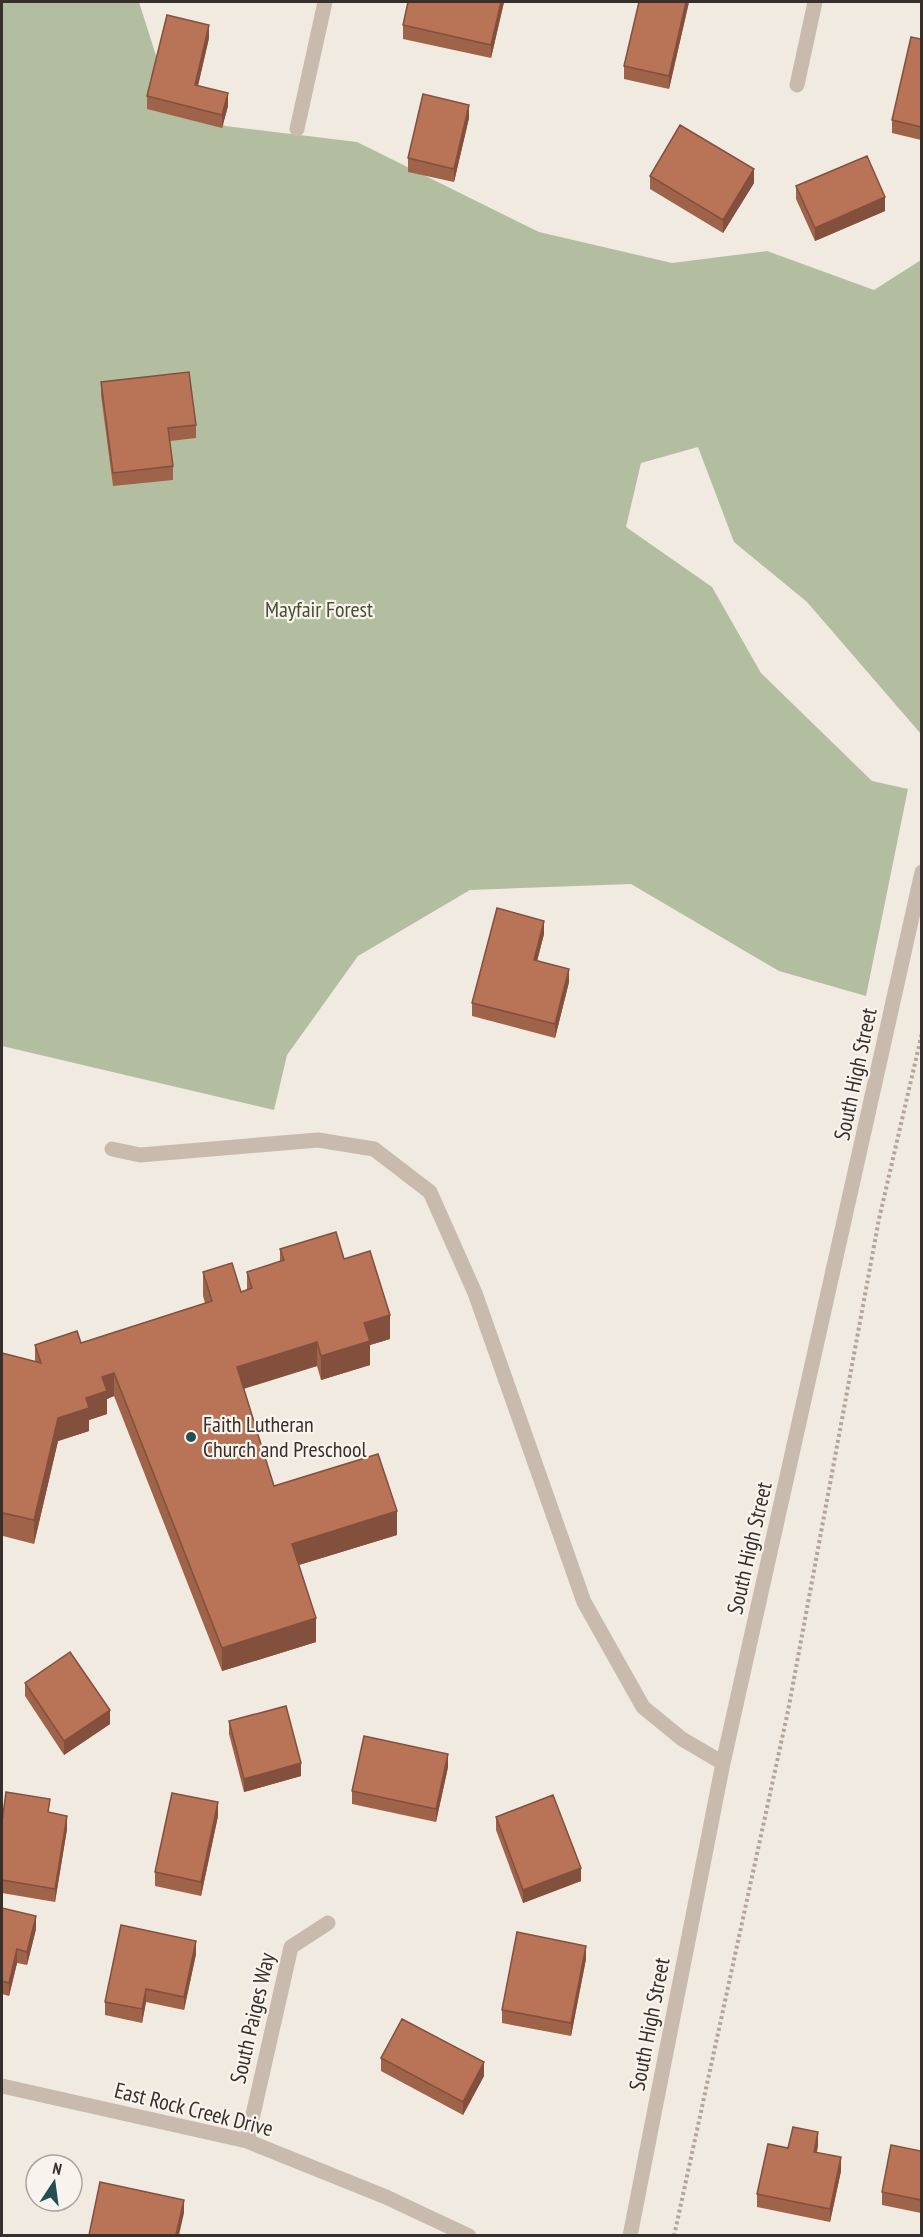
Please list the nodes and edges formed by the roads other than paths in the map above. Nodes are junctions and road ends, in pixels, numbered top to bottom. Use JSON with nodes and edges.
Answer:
{"nodes":[{"id":1,"x":325,"y":2,"type":"edge"},
{"id":2,"x":815,"y":2,"type":"edge"},
{"id":3,"x":797,"y":86,"type":"dead end"},
{"id":4,"x":297,"y":129,"type":"dead end"},
{"id":5,"x":921,"y":872,"type":"edge"},
{"id":6,"x":112,"y":1149,"type":"dead end"},
{"id":7,"x":723,"y":1763,"type":"junction"},
{"id":8,"x":328,"y":1923,"type":"dead end"},
{"id":9,"x":2,"y":2086,"type":"edge"},
{"id":10,"x":247,"y":2141,"type":"junction"},
{"id":11,"x":469,"y":2235,"type":"edge"},
{"id":12,"x":630,"y":2235,"type":"edge"}],
"edges":[{"from":1,"to":4,"type":"street"},
{"from":2,"to":3,"type":"street"},
{"from":5,"to":7,"type":"street","name":"South High Street"},
{"from":6,"to":7,"type":"street"},
{"from":7,"to":12,"type":"street","name":"South High Street"},
{"from":8,"to":10,"type":"street","name":"South Paiges Way"},
{"from":9,"to":10,"type":"street","name":"East Rock Creek Drive"},
{"from":10,"to":11,"type":"street","name":"East Rock Creek Drive"}]}
